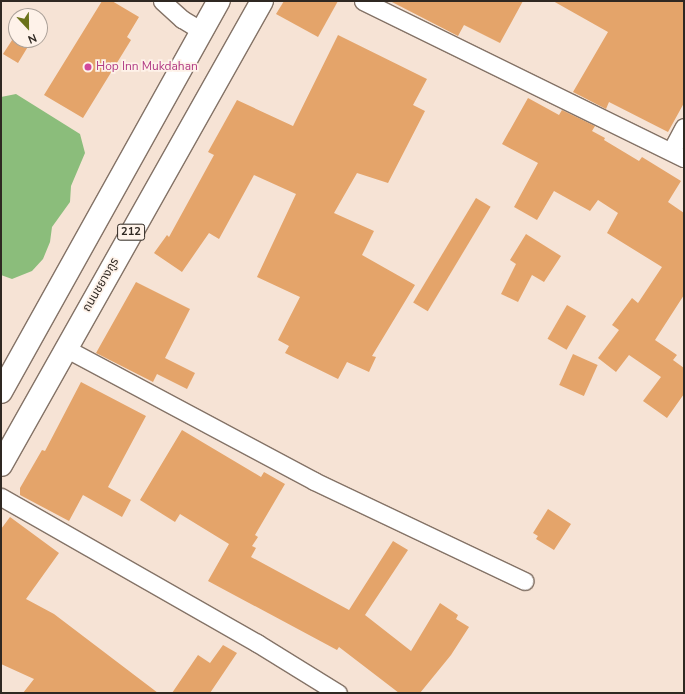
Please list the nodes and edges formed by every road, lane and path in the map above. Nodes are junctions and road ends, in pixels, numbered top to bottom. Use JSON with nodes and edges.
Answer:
{"nodes":[{"id":1,"x":162,"y":1,"type":"edge"},
{"id":2,"x":219,"y":1,"type":"edge"},
{"id":3,"x":262,"y":1,"type":"edge"},
{"id":4,"x":363,"y":1,"type":"edge"},
{"id":5,"x":202,"y":31,"type":"junction"},
{"id":6,"x":684,"y":127,"type":"edge"},
{"id":7,"x":677,"y":155,"type":"edge"},
{"id":8,"x":65,"y":348,"type":"junction"},
{"id":9,"x":1,"y":392,"type":"edge"},
{"id":10,"x":1,"y":465,"type":"edge"},
{"id":11,"x":1,"y":498,"type":"edge"},
{"id":12,"x":525,"y":581,"type":"dead end"},
{"id":13,"x":338,"y":693,"type":"edge"}],
"edges":[{"from":1,"to":5,"type":"street"},
{"from":2,"to":5,"type":"main road"},
{"from":3,"to":8,"type":"main road","name":"ถนนชยางกูร","number":"212"},
{"from":4,"to":7,"type":"street"},
{"from":5,"to":9,"type":"main road"},
{"from":6,"to":7,"type":"street"},
{"from":8,"to":10,"type":"main road","name":"ถนนชยางกูร","number":"212"},
{"from":8,"to":12,"type":"street"},
{"from":11,"to":13,"type":"street"}]}
